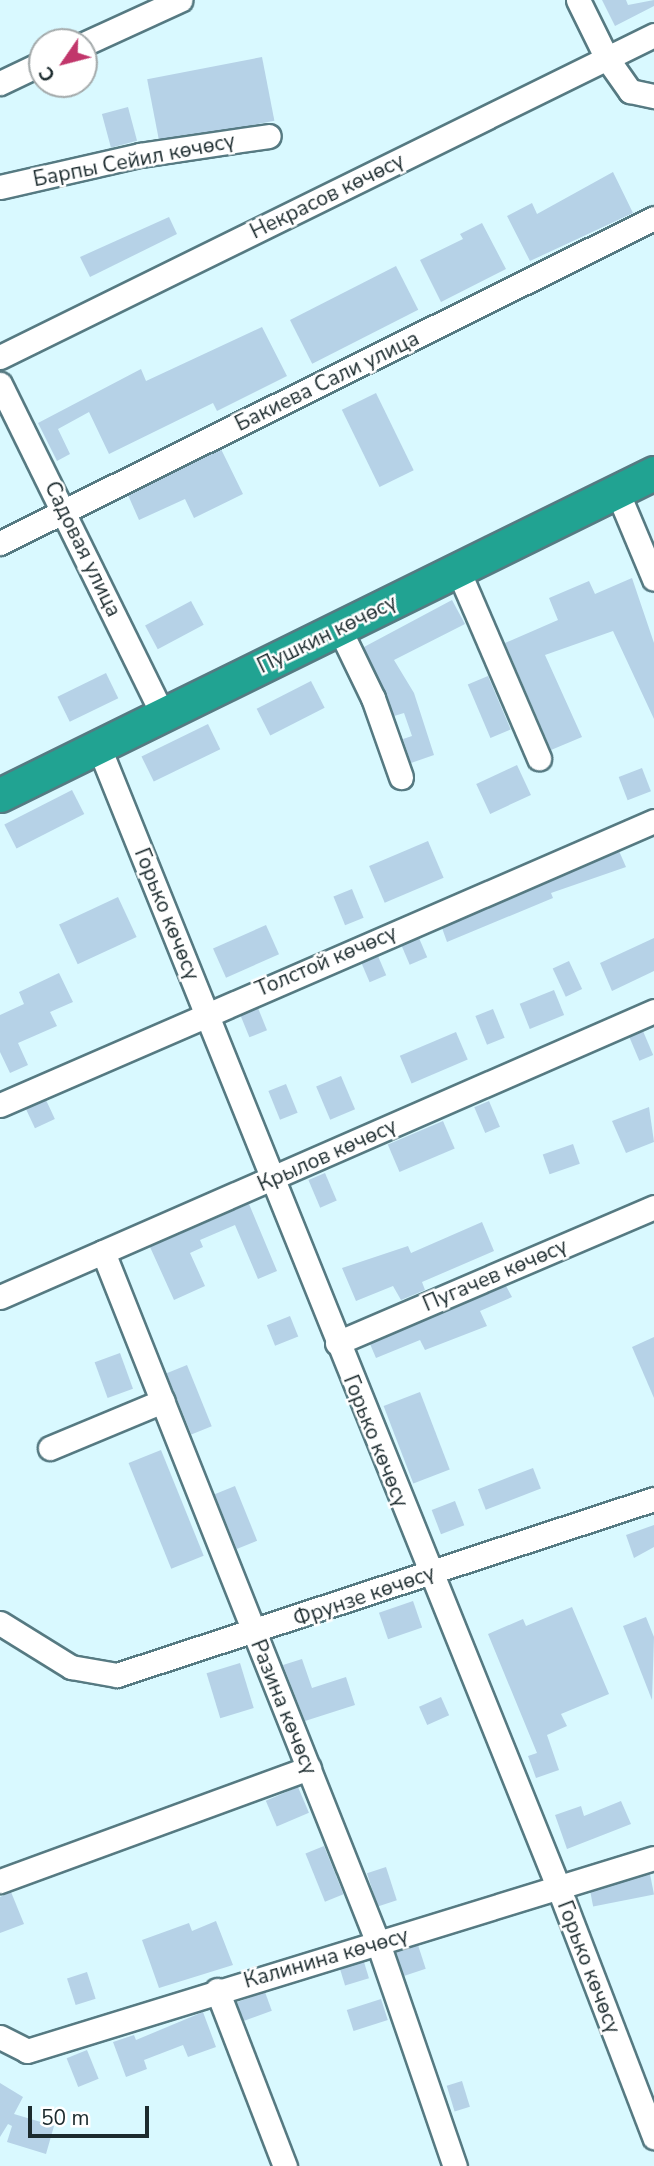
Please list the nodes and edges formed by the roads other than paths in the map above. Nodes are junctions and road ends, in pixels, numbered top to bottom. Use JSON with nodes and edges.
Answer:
{"nodes":[{"id":1,"x":180,"y":0,"type":"edge"},
{"id":2,"x":578,"y":0,"type":"edge"},
{"id":3,"x":654,"y":35,"type":"edge"},
{"id":4,"x":98,"y":38,"type":"edge"},
{"id":5,"x":606,"y":57,"type":"junction"},
{"id":6,"x":28,"y":70,"type":"edge"},
{"id":7,"x":0,"y":83,"type":"edge"},
{"id":8,"x":654,"y":96,"type":"edge"},
{"id":9,"x":269,"y":136,"type":"dead end"},
{"id":10,"x":0,"y":187,"type":"edge"},
{"id":11,"x":654,"y":218,"type":"edge"},
{"id":12,"x":0,"y":357,"type":"edge"},
{"id":13,"x":0,"y":384,"type":"edge"},
{"id":14,"x":654,"y":474,"type":"edge"},
{"id":15,"x":617,"y":492,"type":"junction"},
{"id":16,"x":65,"y":511,"type":"junction"},
{"id":17,"x":0,"y":543,"type":"edge"},
{"id":18,"x":458,"y":570,"type":"junction"},
{"id":19,"x":654,"y":579,"type":"edge"},
{"id":20,"x":339,"y":628,"type":"junction"},
{"id":21,"x":163,"y":715,"type":"junction"},
{"id":22,"x":98,"y":745,"type":"junction"},
{"id":23,"x":539,"y":758,"type":"dead end"},
{"id":24,"x":401,"y":777,"type":"dead end"},
{"id":25,"x":0,"y":795,"type":"edge"},
{"id":26,"x":654,"y":821,"type":"edge"},
{"id":27,"x":207,"y":1012,"type":"junction"},
{"id":28,"x":654,"y":1012,"type":"edge"},
{"id":29,"x":0,"y":1105,"type":"edge"},
{"id":30,"x":273,"y":1179,"type":"junction"},
{"id":31,"x":654,"y":1207,"type":"edge"},
{"id":32,"x":103,"y":1252,"type":"junction"},
{"id":33,"x":0,"y":1297,"type":"edge"},
{"id":34,"x":337,"y":1343,"type":"junction"},
{"id":35,"x":163,"y":1401,"type":"junction"},
{"id":36,"x":50,"y":1448,"type":"dead end"},
{"id":37,"x":654,"y":1500,"type":"edge"},
{"id":38,"x":430,"y":1574,"type":"junction"},
{"id":39,"x":0,"y":1623,"type":"edge"},
{"id":40,"x":254,"y":1633,"type":"junction"},
{"id":41,"x":309,"y":1768,"type":"junction"},
{"id":42,"x":654,"y":1858,"type":"edge"},
{"id":43,"x":0,"y":1881,"type":"edge"},
{"id":44,"x":559,"y":1889,"type":"junction"},
{"id":45,"x":378,"y":1943,"type":"junction"},
{"id":46,"x":217,"y":1990,"type":"junction"},
{"id":47,"x":0,"y":2037,"type":"edge"},
{"id":48,"x":654,"y":2137,"type":"edge"},
{"id":49,"x":285,"y":2166,"type":"edge"},
{"id":50,"x":455,"y":2166,"type":"edge"}],
"edges":[{"from":1,"to":4,"type":"street"},
{"from":2,"to":5,"type":"street"},
{"from":3,"to":5,"type":"street","name":"Некрасов көчөсү"},
{"from":5,"to":8,"type":"street"},
{"from":5,"to":12,"type":"street","name":"Некрасов көчөсү"},
{"from":6,"to":7,"type":"street"},
{"from":9,"to":10,"type":"street","name":"Барпы Сейил көчөсү"},
{"from":11,"to":16,"type":"street","name":"Бакиева Сали улица"},
{"from":13,"to":16,"type":"street","name":"Садовая улица"},
{"from":14,"to":15,"type":"highway","name":"Пушкин көчөсү"},
{"from":15,"to":18,"type":"highway","name":"Пушкин көчөсү"},
{"from":15,"to":19,"type":"street"},
{"from":16,"to":17,"type":"street","name":"Бакиева Сали улица"},
{"from":16,"to":21,"type":"street","name":"Садовая улица"},
{"from":18,"to":20,"type":"highway","name":"Пушкин көчөсү"},
{"from":18,"to":23,"type":"street"},
{"from":20,"to":21,"type":"highway","name":"Пушкин көчөсү"},
{"from":20,"to":24,"type":"street"},
{"from":21,"to":22,"type":"highway","name":"Пушкин көчөсү"},
{"from":22,"to":25,"type":"highway","name":"Пушкин көчөсү"},
{"from":22,"to":27,"type":"street","name":"Горько көчөсү"},
{"from":26,"to":27,"type":"street","name":"Толстой көчөсү"},
{"from":27,"to":29,"type":"street","name":"Толстой көчөсү"},
{"from":27,"to":30,"type":"street","name":"Горько көчөсү"},
{"from":28,"to":30,"type":"street","name":"Крылов көчөсү"},
{"from":30,"to":32,"type":"street","name":"Крылов көчөсү"},
{"from":30,"to":34,"type":"street","name":"Горько көчөсү"},
{"from":31,"to":34,"type":"street","name":"Пугачев көчөсү"},
{"from":32,"to":33,"type":"street","name":"Крылов көчөсү"},
{"from":32,"to":35,"type":"street","name":"Разина көчөсү"},
{"from":34,"to":38,"type":"street","name":"Горько көчөсү"},
{"from":35,"to":36,"type":"street"},
{"from":35,"to":40,"type":"street","name":"Разина көчөсү"},
{"from":37,"to":38,"type":"street","name":"Фрунзе көчөсү"},
{"from":38,"to":40,"type":"street","name":"Фрунзе көчөсү"},
{"from":38,"to":44,"type":"street","name":"Горько көчөсү"},
{"from":39,"to":40,"type":"street","name":"Фрунзе көчөсү"},
{"from":40,"to":41,"type":"street","name":"Разина көчөсү"},
{"from":41,"to":43,"type":"street"},
{"from":41,"to":45,"type":"street","name":"Разина көчөсү"},
{"from":42,"to":44,"type":"street","name":"Калинина көчөсү"},
{"from":44,"to":45,"type":"street","name":"Калинина көчөсү"},
{"from":44,"to":48,"type":"street","name":"Горько көчөсү"},
{"from":45,"to":46,"type":"street","name":"Калинина көчөсү"},
{"from":45,"to":50,"type":"street","name":"Разина көчөсү"},
{"from":46,"to":47,"type":"street","name":"Калинина көчөсү"},
{"from":46,"to":49,"type":"street"}]}
